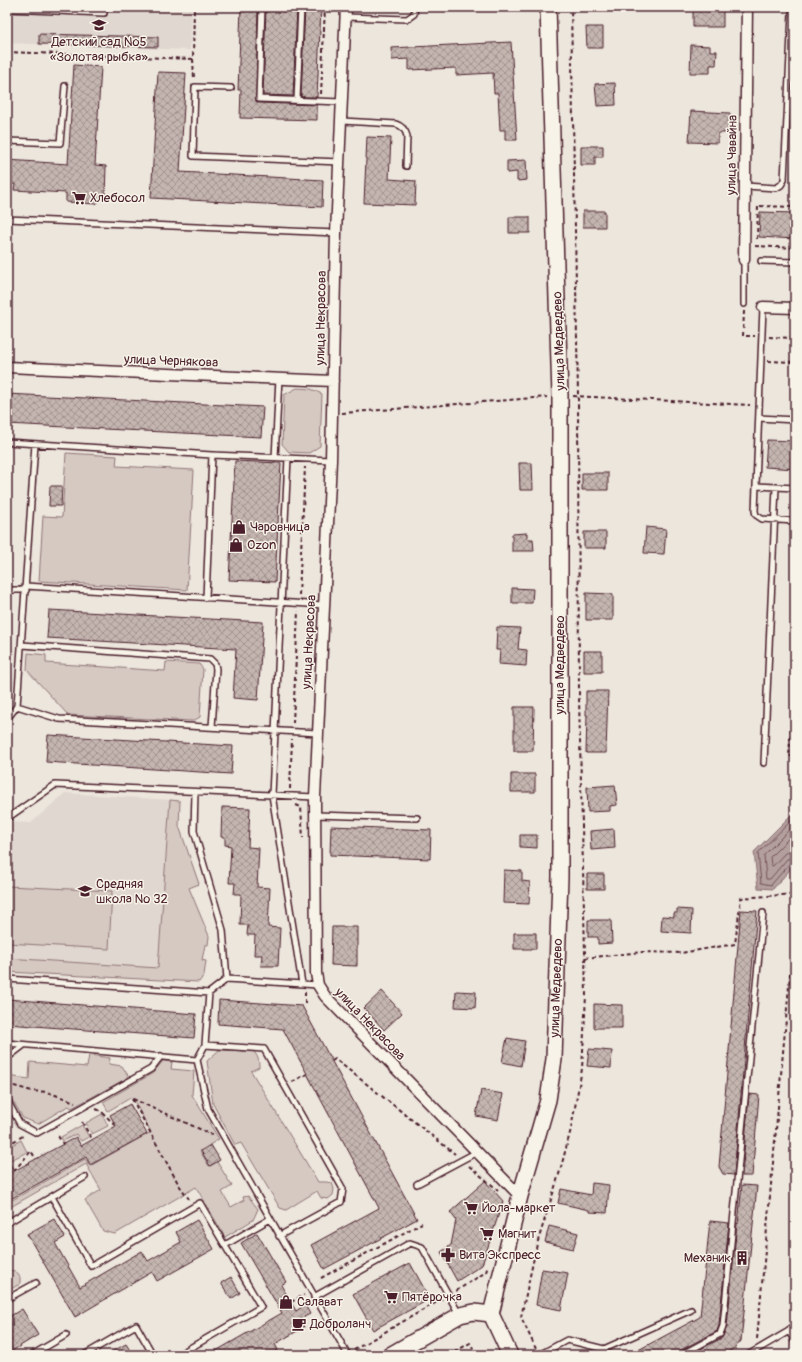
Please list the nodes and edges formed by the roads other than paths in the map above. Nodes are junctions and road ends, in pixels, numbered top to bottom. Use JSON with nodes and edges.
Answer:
{"nodes":[{"id":1,"x":104,"y":7,"type":"edge"},
{"id":2,"x":262,"y":7,"type":"edge"},
{"id":3,"x":301,"y":7,"type":"edge"},
{"id":4,"x":415,"y":7,"type":"edge"},
{"id":5,"x":548,"y":7,"type":"edge"},
{"id":6,"x":747,"y":7,"type":"edge"},
{"id":7,"x":795,"y":8,"type":"edge"},
{"id":8,"x":7,"y":9,"type":"edge"},
{"id":9,"x":346,"y":12,"type":"edge"},
{"id":10,"x":64,"y":86,"type":"dead end"},
{"id":11,"x":231,"y":88,"type":"dead end"},
{"id":12,"x":297,"y":100,"type":"junction"},
{"id":13,"x":342,"y":102,"type":"junction"},
{"id":14,"x":342,"y":121,"type":"junction"},
{"id":15,"x":7,"y":140,"type":"edge"},
{"id":16,"x":340,"y":162,"type":"junction"},
{"id":17,"x":406,"y":166,"type":"dead end"},
{"id":18,"x":745,"y":186,"type":"junction"},
{"id":19,"x":7,"y":219,"type":"edge"},
{"id":20,"x":336,"y":233,"type":"junction"},
{"id":21,"x":744,"y":260,"type":"joint"},
{"id":22,"x":762,"y":261,"type":"dead end"},
{"id":23,"x":795,"y":262,"type":"edge"},
{"id":24,"x":744,"y":304,"type":"road end"},
{"id":25,"x":763,"y":307,"type":"joint"},
{"id":26,"x":795,"y":308,"type":"edge"},
{"id":27,"x":7,"y":367,"type":"edge"},
{"id":28,"x":279,"y":378,"type":"junction"},
{"id":29,"x":333,"y":381,"type":"junction"},
{"id":30,"x":759,"y":418,"type":"junction"},
{"id":31,"x":795,"y":420,"type":"edge"},
{"id":32,"x":7,"y":442,"type":"edge"},
{"id":33,"x":35,"y":444,"type":"junction"},
{"id":34,"x":212,"y":455,"type":"junction"},
{"id":35,"x":275,"y":458,"type":"junction"},
{"id":36,"x":288,"y":458,"type":"junction"},
{"id":37,"x":331,"y":460,"type":"junction"},
{"id":38,"x":757,"y":486,"type":"junction"},
{"id":39,"x":776,"y":487,"type":"junction"},
{"id":40,"x":795,"y":488,"type":"edge"},
{"id":41,"x":774,"y":520,"type":"junction"},
{"id":42,"x":795,"y":521,"type":"edge"},
{"id":43,"x":26,"y":588,"type":"junction"},
{"id":44,"x":7,"y":590,"type":"edge"},
{"id":45,"x":206,"y":598,"type":"junction"},
{"id":46,"x":281,"y":602,"type":"junction"},
{"id":47,"x":324,"y":605,"type":"junction"},
{"id":48,"x":22,"y":645,"type":"junction"},
{"id":49,"x":17,"y":706,"type":"junction"},
{"id":50,"x":7,"y":719,"type":"edge"},
{"id":51,"x":212,"y":726,"type":"junction"},
{"id":52,"x":274,"y":730,"type":"junction"},
{"id":53,"x":318,"y":733,"type":"junction"},
{"id":54,"x":764,"y":763,"type":"dead end"},
{"id":55,"x":195,"y":792,"type":"junction"},
{"id":56,"x":272,"y":795,"type":"junction"},
{"id":57,"x":315,"y":797,"type":"junction"},
{"id":58,"x":315,"y":814,"type":"junction"},
{"id":59,"x":7,"y":816,"type":"edge"},
{"id":60,"x":417,"y":818,"type":"dead end"},
{"id":61,"x":763,"y":913,"type":"dead end"},
{"id":62,"x":7,"y":979,"type":"edge"},
{"id":63,"x":227,"y":979,"type":"junction"},
{"id":64,"x":302,"y":984,"type":"junction"},
{"id":65,"x":318,"y":985,"type":"junction"},
{"id":66,"x":209,"y":993,"type":"junction"},
{"id":67,"x":7,"y":1043,"type":"edge"},
{"id":68,"x":24,"y":1045,"type":"junction"},
{"id":69,"x":205,"y":1045,"type":"junction"},
{"id":70,"x":161,"y":1056,"type":"junction"},
{"id":71,"x":7,"y":1058,"type":"edge"},
{"id":72,"x":197,"y":1060,"type":"junction"},
{"id":73,"x":7,"y":1100,"type":"edge"},
{"id":74,"x":477,"y":1152,"type":"junction"},
{"id":75,"x":86,"y":1177,"type":"dead end"},
{"id":76,"x":417,"y":1184,"type":"dead end"},
{"id":77,"x":520,"y":1196,"type":"junction"},
{"id":78,"x":52,"y":1197,"type":"junction"},
{"id":79,"x":270,"y":1219,"type":"junction"},
{"id":80,"x":7,"y":1223,"type":"edge"},
{"id":81,"x":279,"y":1236,"type":"junction"},
{"id":82,"x":225,"y":1245,"type":"junction"},
{"id":83,"x":36,"y":1282,"type":"dead end"},
{"id":84,"x":314,"y":1297,"type":"junction"},
{"id":85,"x":7,"y":1299,"type":"edge"},
{"id":86,"x":691,"y":1310,"type":"dead end"},
{"id":87,"x":491,"y":1314,"type":"junction"},
{"id":88,"x":460,"y":1315,"type":"junction"},
{"id":89,"x":795,"y":1323,"type":"edge"},
{"id":90,"x":789,"y":1331,"type":"junction"},
{"id":91,"x":66,"y":1335,"type":"dead end"},
{"id":92,"x":795,"y":1342,"type":"edge"},
{"id":93,"x":347,"y":1354,"type":"edge"},
{"id":94,"x":32,"y":1355,"type":"edge"},
{"id":95,"x":84,"y":1355,"type":"edge"},
{"id":96,"x":153,"y":1355,"type":"edge"},
{"id":97,"x":178,"y":1355,"type":"edge"},
{"id":98,"x":390,"y":1355,"type":"edge"},
{"id":99,"x":510,"y":1355,"type":"edge"},
{"id":100,"x":539,"y":1355,"type":"edge"},
{"id":101,"x":681,"y":1355,"type":"edge"},
{"id":102,"x":748,"y":1355,"type":"edge"}],
"edges":[{"from":1,"to":8,"type":"lane"},
{"from":2,"to":12,"type":"lane"},
{"from":3,"to":12,"type":"lane"},
{"from":4,"to":9,"type":"lane"},
{"from":5,"to":77,"type":"street","name":"улица Медведево"},
{"from":6,"to":18,"type":"street","name":"улица Чавайна"},
{"from":7,"to":18,"type":"lane"},
{"from":9,"to":13,"type":"street","name":"улица Некрасова"},
{"from":10,"to":15,"type":"lane"},
{"from":11,"to":16,"type":"lane"},
{"from":12,"to":13,"type":"lane"},
{"from":13,"to":14,"type":"street","name":"улица Некрасова"},
{"from":14,"to":16,"type":"street","name":"улица Некрасова"},
{"from":14,"to":17,"type":"lane"},
{"from":16,"to":20,"type":"street","name":"улица Некрасова"},
{"from":18,"to":21,"type":"street","name":"улица Чавайна"},
{"from":19,"to":20,"type":"lane"},
{"from":20,"to":29,"type":"street","name":"улица Некрасова"},
{"from":21,"to":24,"type":"lane","name":"улица Чавайна"},
{"from":22,"to":23,"type":"lane"},
{"from":25,"to":26,"type":"street"},
{"from":25,"to":30,"type":"lane"},
{"from":27,"to":28,"type":"street","name":"улица Чернякова"},
{"from":28,"to":29,"type":"street","name":"улица Чернякова"},
{"from":28,"to":35,"type":"lane"},
{"from":29,"to":37,"type":"street","name":"улица Некрасова"},
{"from":30,"to":31,"type":"lane"},
{"from":30,"to":38,"type":"lane"},
{"from":32,"to":33,"type":"lane"},
{"from":33,"to":34,"type":"lane"},
{"from":33,"to":43,"type":"lane"},
{"from":34,"to":35,"type":"lane"},
{"from":34,"to":45,"type":"lane"},
{"from":35,"to":36,"type":"lane"},
{"from":36,"to":37,"type":"lane"},
{"from":36,"to":46,"type":"lane"},
{"from":37,"to":47,"type":"street","name":"улица Некрасова"},
{"from":38,"to":39,"type":"lane"},
{"from":38,"to":41,"type":"lane"},
{"from":39,"to":40,"type":"lane"},
{"from":39,"to":41,"type":"lane"},
{"from":41,"to":42,"type":"lane"},
{"from":41,"to":54,"type":"lane"},
{"from":43,"to":44,"type":"lane"},
{"from":43,"to":45,"type":"lane"},
{"from":43,"to":48,"type":"lane"},
{"from":45,"to":46,"type":"lane"},
{"from":46,"to":47,"type":"lane"},
{"from":46,"to":52,"type":"lane"},
{"from":47,"to":53,"type":"street","name":"улица Некрасова"},
{"from":48,"to":49,"type":"lane"},
{"from":48,"to":51,"type":"lane"},
{"from":49,"to":50,"type":"lane"},
{"from":49,"to":51,"type":"lane"},
{"from":51,"to":52,"type":"lane"},
{"from":52,"to":53,"type":"lane"},
{"from":52,"to":56,"type":"lane"},
{"from":53,"to":57,"type":"street","name":"улица Некрасова"},
{"from":55,"to":56,"type":"lane"},
{"from":55,"to":59,"type":"lane"},
{"from":55,"to":63,"type":"lane"},
{"from":56,"to":57,"type":"lane"},
{"from":56,"to":64,"type":"lane"},
{"from":57,"to":58,"type":"street","name":"улица Некрасова"},
{"from":58,"to":60,"type":"lane"},
{"from":58,"to":65,"type":"street","name":"улица Некрасова"},
{"from":61,"to":101,"type":"lane"},
{"from":62,"to":66,"type":"lane"},
{"from":63,"to":64,"type":"lane"},
{"from":63,"to":66,"type":"lane"},
{"from":64,"to":65,"type":"lane"},
{"from":65,"to":74,"type":"street","name":"улица Некрасова"},
{"from":66,"to":69,"type":"lane"},
{"from":67,"to":68,"type":"lane"},
{"from":68,"to":70,"type":"lane"},
{"from":68,"to":71,"type":"lane"},
{"from":69,"to":72,"type":"lane"},
{"from":69,"to":81,"type":"lane"},
{"from":70,"to":72,"type":"lane"},
{"from":70,"to":73,"type":"lane"},
{"from":72,"to":79,"type":"lane"},
{"from":74,"to":76,"type":"lane"},
{"from":74,"to":77,"type":"street","name":"улица Некрасова"},
{"from":75,"to":78,"type":"lane"},
{"from":77,"to":87,"type":"street","name":"улица Медведево"},
{"from":78,"to":80,"type":"lane"},
{"from":78,"to":82,"type":"lane"},
{"from":79,"to":81,"type":"lane"},
{"from":79,"to":82,"type":"lane"},
{"from":81,"to":84,"type":"lane"},
{"from":82,"to":97,"type":"lane"},
{"from":83,"to":85,"type":"lane"},
{"from":84,"to":88,"type":"lane"},
{"from":84,"to":93,"type":"lane"},
{"from":86,"to":100,"type":"lane"},
{"from":87,"to":88,"type":"street"},
{"from":87,"to":99,"type":"street"},
{"from":88,"to":98,"type":"street"},
{"from":89,"to":90,"type":"lane"},
{"from":90,"to":92,"type":"lane"},
{"from":90,"to":102,"type":"lane"},
{"from":91,"to":94,"type":"lane"},
{"from":95,"to":96,"type":"lane"}]}
